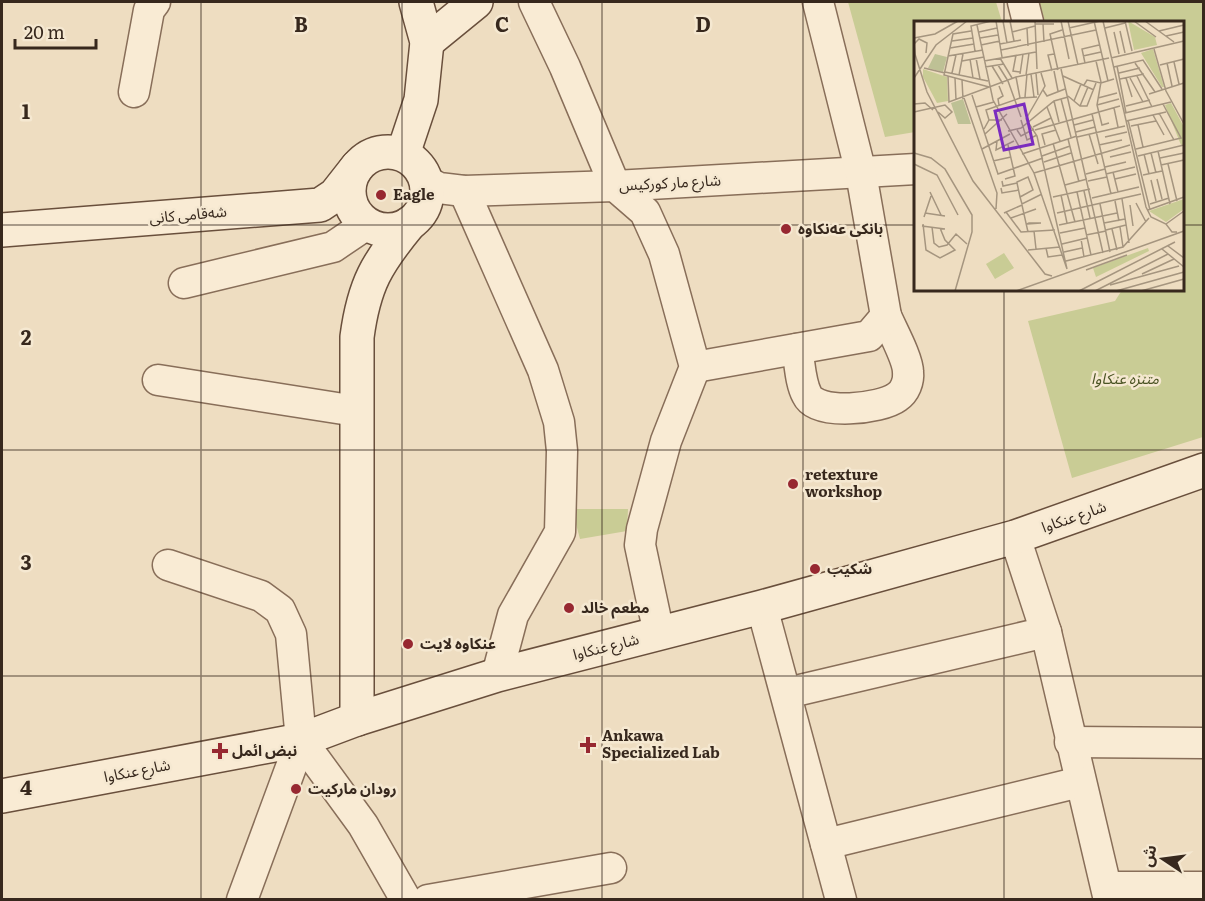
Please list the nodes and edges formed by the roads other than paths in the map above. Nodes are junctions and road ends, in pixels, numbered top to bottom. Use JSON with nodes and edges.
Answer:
{"nodes":[{"id":1,"x":155,"y":2,"type":"edge"},
{"id":2,"x":416,"y":2,"type":"edge"},
{"id":3,"x":476,"y":2,"type":"edge"},
{"id":4,"x":534,"y":2,"type":"edge"},
{"id":5,"x":818,"y":2,"type":"edge"},
{"id":6,"x":1023,"y":2,"type":"edge"},
{"id":7,"x":1028,"y":21,"type":"edge"},
{"id":8,"x":427,"y":42,"type":"junction"},
{"id":9,"x":134,"y":92,"type":"dead end"},
{"id":10,"x":403,"y":154,"type":"junction"},
{"id":11,"x":357,"y":166,"type":"junction"},
{"id":12,"x":914,"y":169,"type":"edge"},
{"id":13,"x":861,"y":173,"type":"junction"},
{"id":14,"x":426,"y":181,"type":"junction"},
{"id":15,"x":615,"y":186,"type":"junction"},
{"id":16,"x":464,"y":191,"type":"junction"},
{"id":17,"x":410,"y":223,"type":"junction"},
{"id":18,"x":367,"y":224,"type":"junction"},
{"id":19,"x":2,"y":230,"type":"edge"},
{"id":20,"x":184,"y":283,"type":"dead end"},
{"id":21,"x":886,"y":316,"type":"junction"},
{"id":22,"x":797,"y":349,"type":"junction"},
{"id":23,"x":695,"y":367,"type":"junction"},
{"id":24,"x":158,"y":380,"type":"dead end"},
{"id":25,"x":356,"y":411,"type":"junction"},
{"id":26,"x":1203,"y":470,"type":"edge"},
{"id":27,"x":1015,"y":537,"type":"junction"},
{"id":28,"x":168,"y":565,"type":"dead end"},
{"id":29,"x":762,"y":607,"type":"junction"},
{"id":30,"x":1046,"y":632,"type":"junction"},
{"id":31,"x":658,"y":634,"type":"junction"},
{"id":32,"x":497,"y":675,"type":"junction"},
{"id":33,"x":787,"y":693,"type":"junction"},
{"id":34,"x":357,"y":719,"type":"junction"},
{"id":35,"x":301,"y":740,"type":"junction"},
{"id":36,"x":1070,"y":742,"type":"junction"},
{"id":37,"x":1203,"y":742,"type":"edge"},
{"id":38,"x":1080,"y":782,"type":"junction"},
{"id":39,"x":2,"y":796,"type":"edge"},
{"id":40,"x":826,"y":844,"type":"junction"},
{"id":41,"x":611,"y":868,"type":"dead end"},
{"id":42,"x":1203,"y":887,"type":"edge"},
{"id":43,"x":1108,"y":894,"type":"edge"},
{"id":44,"x":242,"y":900,"type":"edge"},
{"id":45,"x":406,"y":900,"type":"edge"},
{"id":46,"x":428,"y":900,"type":"edge"},
{"id":47,"x":841,"y":900,"type":"edge"}],
"edges":[{"from":1,"to":9,"type":"street"},
{"from":2,"to":8,"type":"street"},
{"from":3,"to":8,"type":"street"},
{"from":4,"to":15,"type":"street"},
{"from":5,"to":13,"type":"street"},
{"from":6,"to":7,"type":"street"},
{"from":8,"to":10,"type":"street"},
{"from":10,"to":11,"type":"street"},
{"from":10,"to":14,"type":"street"},
{"from":11,"to":18,"type":"street"},
{"from":11,"to":19,"type":"street","name":"شەقامی کانی"},
{"from":12,"to":13,"type":"street","name":"شارع مار كوركيس"},
{"from":13,"to":15,"type":"street","name":"شارع مار كوركيس"},
{"from":13,"to":21,"type":"street"},
{"from":14,"to":16,"type":"street","name":"شارع مار كوركيس"},
{"from":14,"to":17,"type":"street"},
{"from":15,"to":16,"type":"street","name":"شارع مار كوركيس"},
{"from":15,"to":23,"type":"street"},
{"from":16,"to":32,"type":"street"},
{"from":17,"to":18,"type":"street"},
{"from":17,"to":25,"type":"street"},
{"from":18,"to":20,"type":"street"},
{"from":21,"to":22,"type":"street"},
{"from":21,"to":22,"type":"street"},
{"from":22,"to":23,"type":"street"},
{"from":23,"to":31,"type":"street"},
{"from":24,"to":25,"type":"street"},
{"from":25,"to":34,"type":"street"},
{"from":26,"to":27,"type":"street","name":"شارع عنكاوا"},
{"from":27,"to":29,"type":"street","name":"شارع عنكاوا"},
{"from":27,"to":30,"type":"street"},
{"from":28,"to":35,"type":"street"},
{"from":29,"to":31,"type":"street","name":"شارع عنكاوا"},
{"from":29,"to":33,"type":"street"},
{"from":30,"to":33,"type":"street"},
{"from":30,"to":36,"type":"street"},
{"from":31,"to":32,"type":"street","name":"شارع عنكاوا"},
{"from":32,"to":34,"type":"street","name":"شارع عنكاوا"},
{"from":33,"to":40,"type":"street"},
{"from":34,"to":35,"type":"street","name":"شارع عنكاوا"},
{"from":35,"to":39,"type":"street","name":"شارع عنكاوا"},
{"from":35,"to":44,"type":"street"},
{"from":35,"to":45,"type":"street"},
{"from":36,"to":37,"type":"street"},
{"from":36,"to":38,"type":"street"},
{"from":38,"to":40,"type":"street"},
{"from":38,"to":43,"type":"street"},
{"from":40,"to":47,"type":"street"},
{"from":41,"to":46,"type":"street"},
{"from":42,"to":43,"type":"street"}]}
